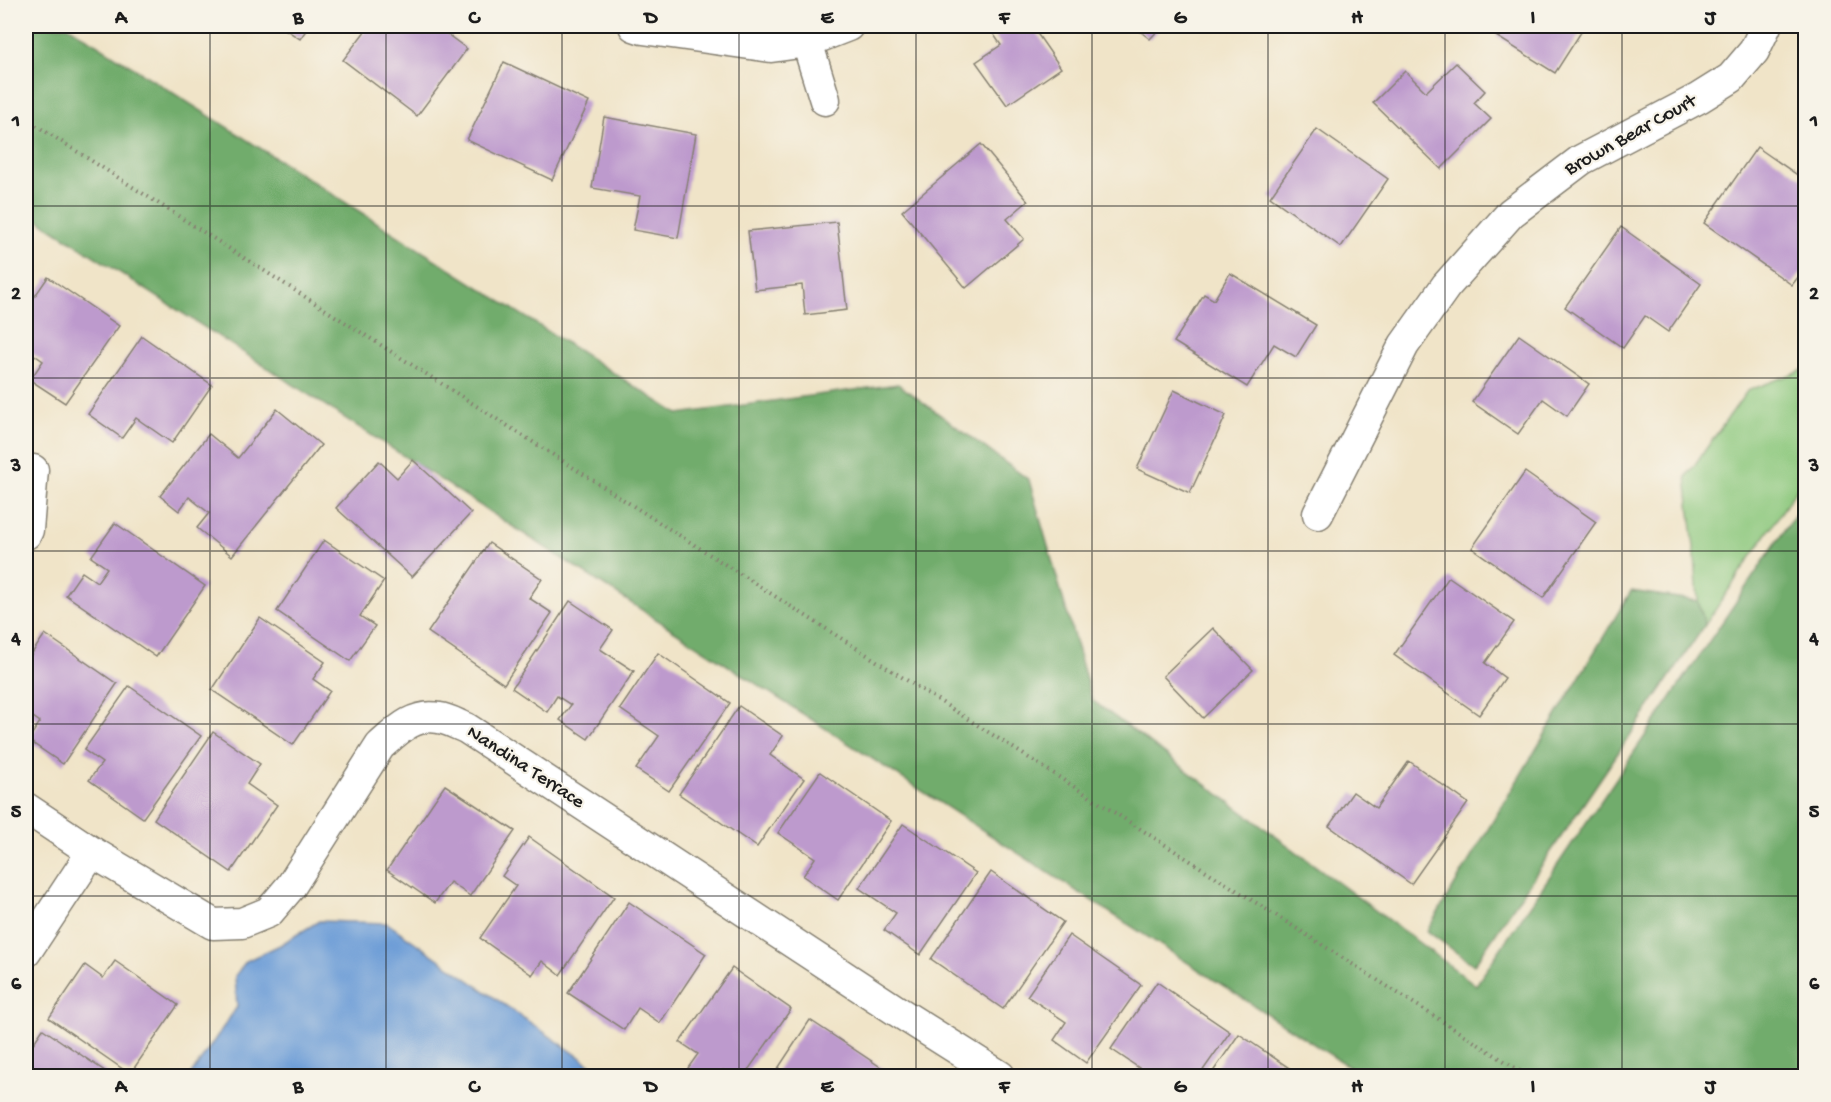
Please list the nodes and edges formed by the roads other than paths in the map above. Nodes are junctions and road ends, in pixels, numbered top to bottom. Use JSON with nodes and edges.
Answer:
{"nodes":[{"id":1,"x":634,"y":26,"type":"edge"},
{"id":2,"x":848,"y":26,"type":"edge"},
{"id":3,"x":1766,"y":26,"type":"edge"},
{"id":4,"x":807,"y":42,"type":"junction"},
{"id":5,"x":825,"y":100,"type":"dead end"},
{"id":6,"x":33,"y":470,"type":"dead end"},
{"id":7,"x":1318,"y":514,"type":"dead end"},
{"id":8,"x":26,"y":534,"type":"edge"},
{"id":9,"x":26,"y":808,"type":"edge"},
{"id":10,"x":92,"y":852,"type":"junction"},
{"id":11,"x":26,"y":952,"type":"edge"},
{"id":12,"x":1000,"y":1077,"type":"edge"}],
"edges":[{"from":1,"to":4,"type":"street"},
{"from":2,"to":4,"type":"street"},
{"from":3,"to":7,"type":"street","name":"Brown Bear Court"},
{"from":4,"to":5,"type":"street"},
{"from":6,"to":8,"type":"street"},
{"from":9,"to":10,"type":"street","name":"Nandina Terrace"},
{"from":10,"to":11,"type":"street"},
{"from":10,"to":12,"type":"street","name":"Nandina Terrace"}]}
